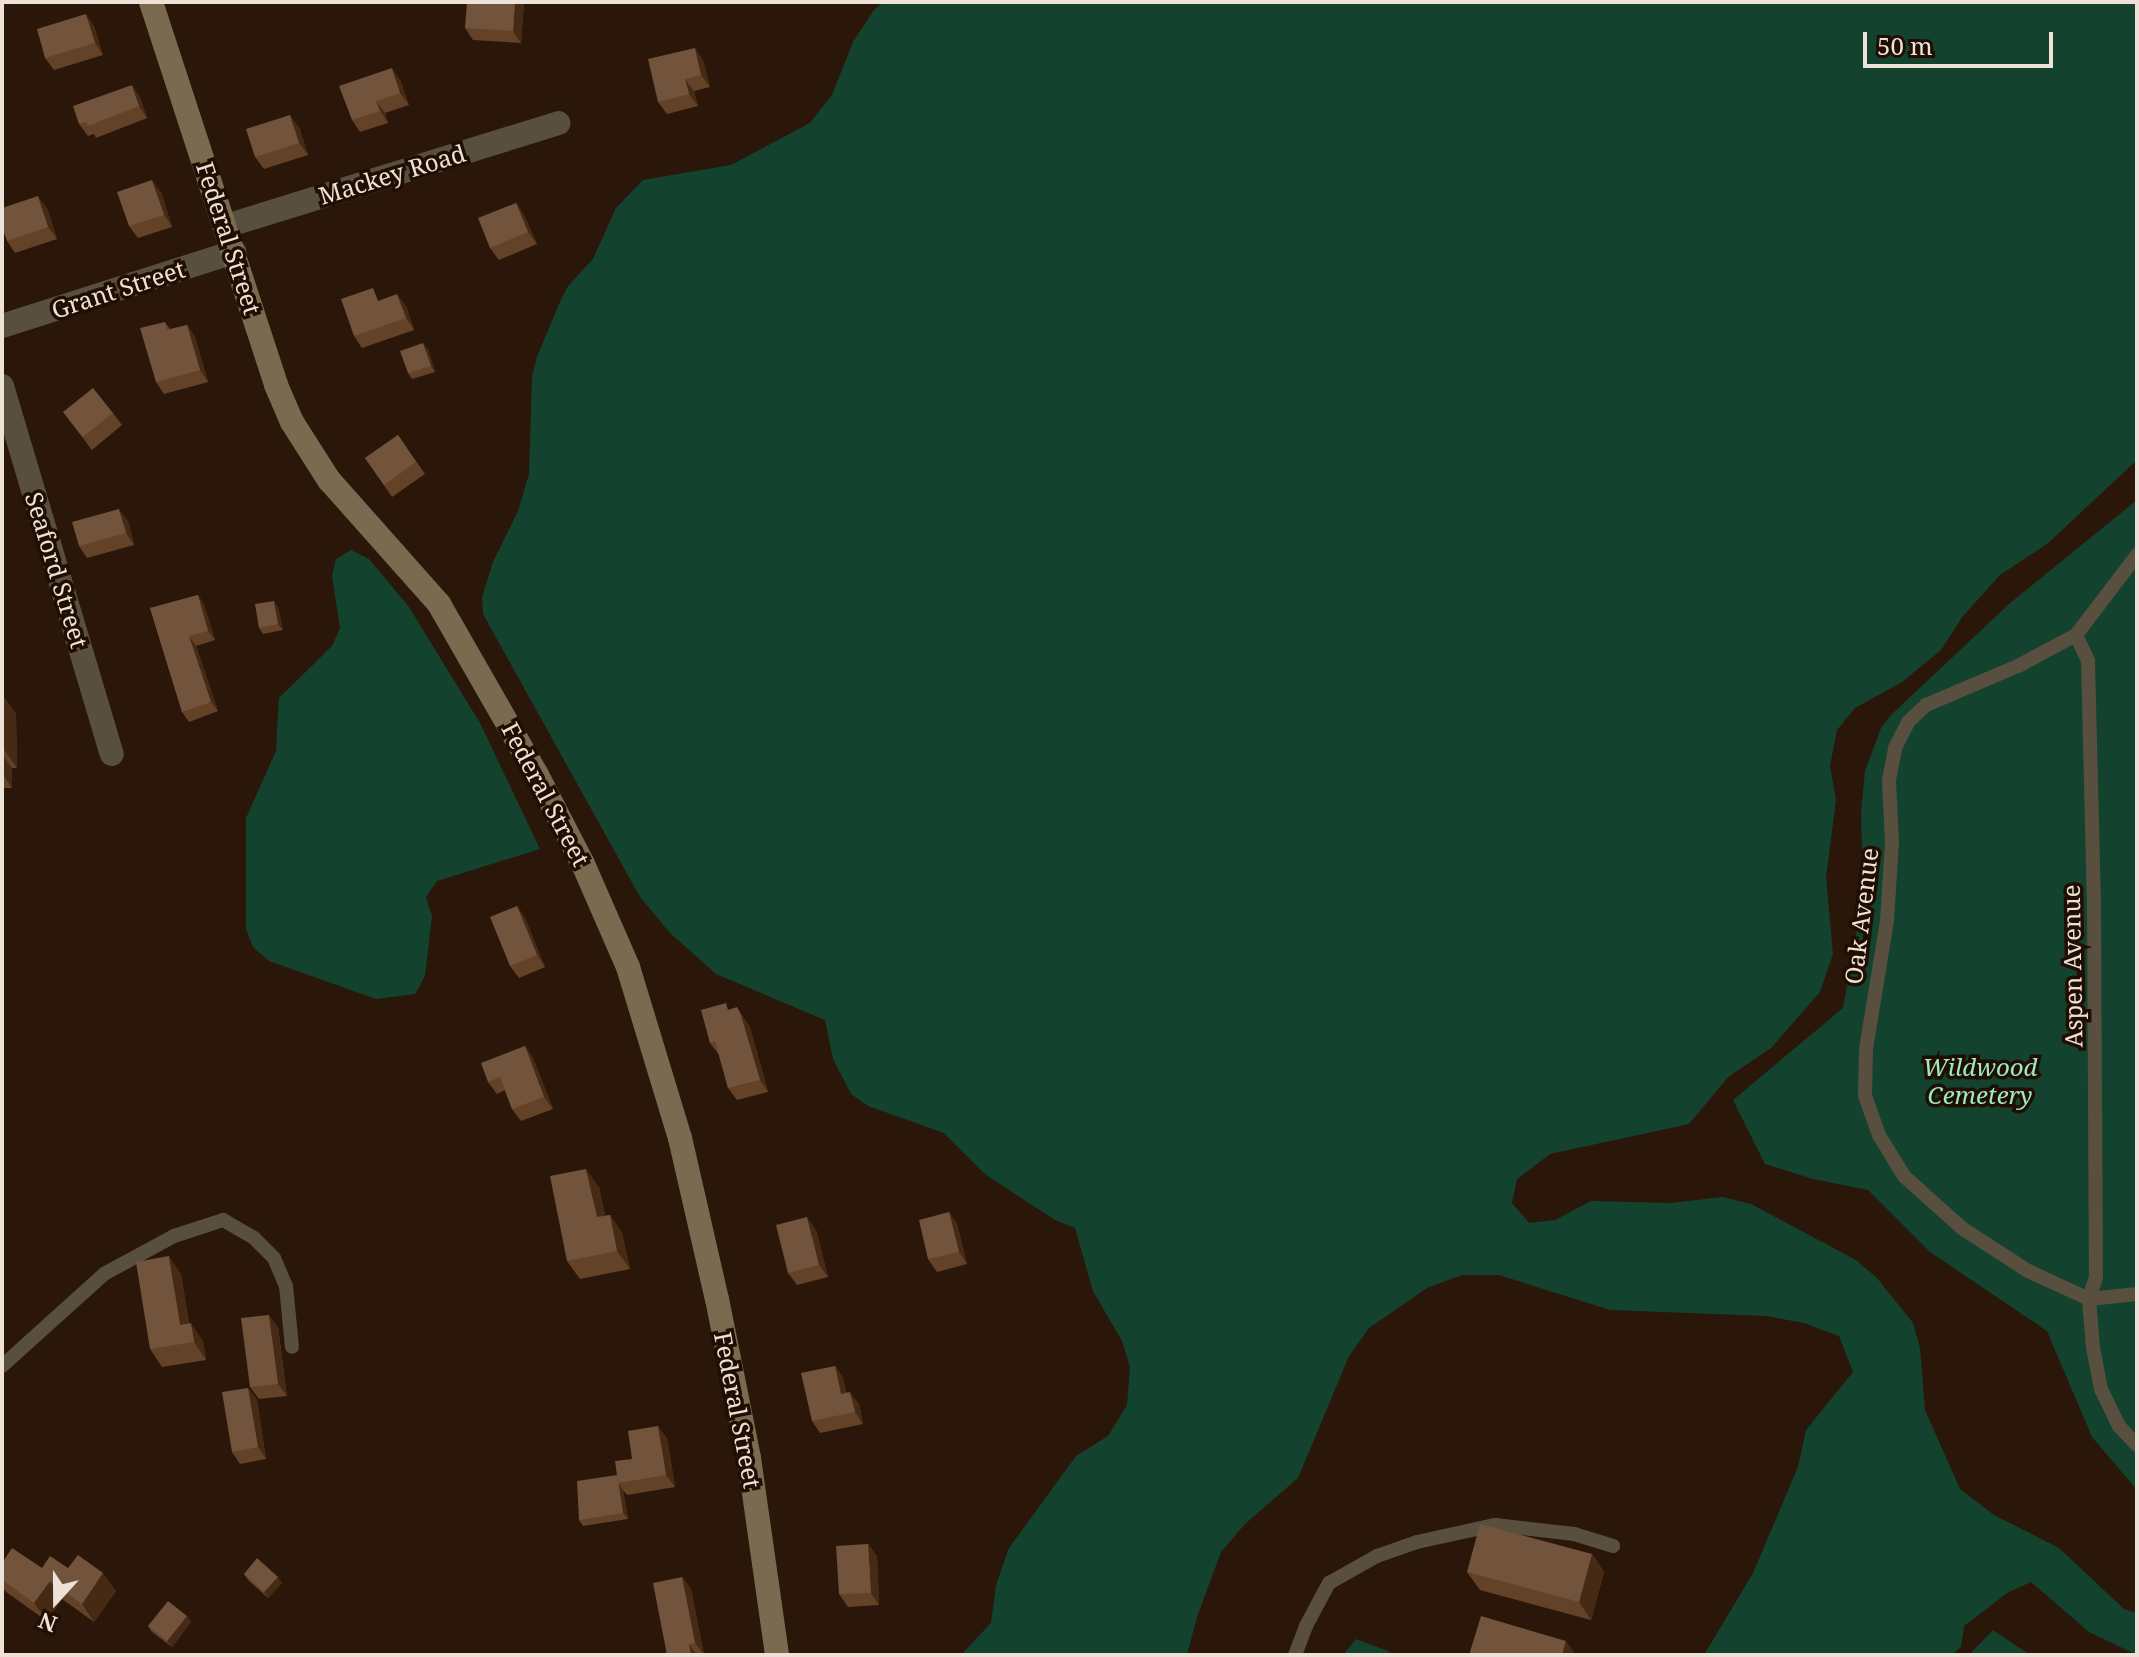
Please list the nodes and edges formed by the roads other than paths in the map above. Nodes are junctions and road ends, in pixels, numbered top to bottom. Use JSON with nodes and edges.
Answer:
{"nodes":[{"id":1,"x":151,"y":2,"type":"edge"},
{"id":2,"x":558,"y":123,"type":"dead end"},
{"id":3,"x":226,"y":226,"type":"junction"},
{"id":4,"x":234,"y":252,"type":"junction"},
{"id":5,"x":2,"y":326,"type":"edge"},
{"id":6,"x":2,"y":386,"type":"edge"},
{"id":7,"x":2137,"y":555,"type":"edge"},
{"id":8,"x":2076,"y":635,"type":"junction"},
{"id":9,"x":112,"y":754,"type":"dead end"},
{"id":10,"x":2137,"y":1294,"type":"edge"},
{"id":11,"x":2089,"y":1299,"type":"junction"},
{"id":12,"x":292,"y":1347,"type":"dead end"},
{"id":13,"x":2,"y":1366,"type":"edge"},
{"id":14,"x":2137,"y":1445,"type":"edge"},
{"id":15,"x":1613,"y":1546,"type":"dead end"},
{"id":16,"x":777,"y":1655,"type":"edge"},
{"id":17,"x":1295,"y":1655,"type":"edge"}],
"edges":[{"from":1,"to":3,"type":"street","name":"Federal Street"},
{"from":2,"to":3,"type":"street","name":"Mackey Road"},
{"from":3,"to":4,"type":"street","name":"Federal Street"},
{"from":4,"to":5,"type":"street","name":"Grant Street"},
{"from":4,"to":16,"type":"street","name":"Federal Street"},
{"from":6,"to":9,"type":"street","name":"Seaford Street"},
{"from":7,"to":8,"type":"lane","name":"Oak Avenue"},
{"from":8,"to":11,"type":"lane","name":"Aspen Avenue"},
{"from":8,"to":11,"type":"lane","name":"Oak Avenue"},
{"from":10,"to":11,"type":"lane"},
{"from":11,"to":14,"type":"lane","name":"Aspen Avenue"},
{"from":12,"to":13,"type":"lane"},
{"from":15,"to":17,"type":"lane"}]}
